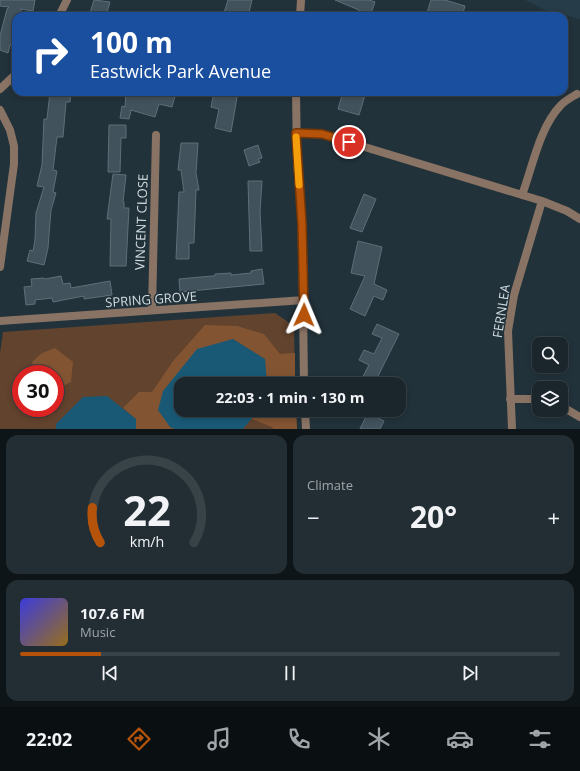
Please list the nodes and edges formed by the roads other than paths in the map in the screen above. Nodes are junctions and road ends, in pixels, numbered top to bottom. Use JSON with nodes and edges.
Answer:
{"nodes":[{"id":1,"x":67,"y":0,"type":"edge"},
{"id":2,"x":301,"y":0,"type":"edge"},
{"id":3,"x":61,"y":12,"type":"edge"},
{"id":4,"x":300,"y":12,"type":"edge"},
{"id":5,"x":12,"y":78,"type":"edge"},
{"id":6,"x":0,"y":89,"type":"edge"},
{"id":7,"x":576,"y":94,"type":"dead end"},
{"id":8,"x":296,"y":96,"type":"edge"},
{"id":9,"x":0,"y":110,"type":"edge"},
{"id":10,"x":296,"y":133,"type":"junction"},
{"id":11,"x":156,"y":135,"type":"dead end"},
{"id":12,"x":522,"y":195,"type":"junction"},
{"id":13,"x":542,"y":201,"type":"junction"},
{"id":14,"x":580,"y":219,"type":"edge"},
{"id":15,"x":0,"y":268,"type":"edge"},
{"id":16,"x":304,"y":300,"type":"junction"},
{"id":17,"x":152,"y":310,"type":"junction"},
{"id":18,"x":0,"y":321,"type":"edge"},
{"id":19,"x":304,"y":377,"type":"edge"},
{"id":20,"x":510,"y":399,"type":"junction"},
{"id":21,"x":532,"y":399,"type":"edge"},
{"id":22,"x":568,"y":410,"type":"edge"},
{"id":23,"x":305,"y":417,"type":"edge"},
{"id":24,"x":580,"y":417,"type":"edge"},
{"id":25,"x":306,"y":429,"type":"edge"},
{"id":26,"x":512,"y":429,"type":"edge"}],
"edges":[{"from":1,"to":3,"type":"street"},
{"from":2,"to":4,"type":"street"},
{"from":5,"to":6,"type":"street"},
{"from":7,"to":12,"type":"street"},
{"from":8,"to":10,"type":"street"},
{"from":9,"to":15,"type":"street"},
{"from":10,"to":12,"type":"street"},
{"from":10,"to":16,"type":"street"},
{"from":11,"to":17,"type":"street","name":"VINCENT CLOSE"},
{"from":12,"to":13,"type":"street"},
{"from":13,"to":14,"type":"street"},
{"from":13,"to":20,"type":"street","name":"FERNLEA"},
{"from":16,"to":17,"type":"street","name":"SPRING GROVE"},
{"from":16,"to":19,"type":"street"},
{"from":17,"to":18,"type":"street","name":"SPRING GROVE"},
{"from":20,"to":21,"type":"street"},
{"from":20,"to":26,"type":"street","name":"FERNLEA"},
{"from":22,"to":24,"type":"street"},
{"from":23,"to":25,"type":"street"}]}
